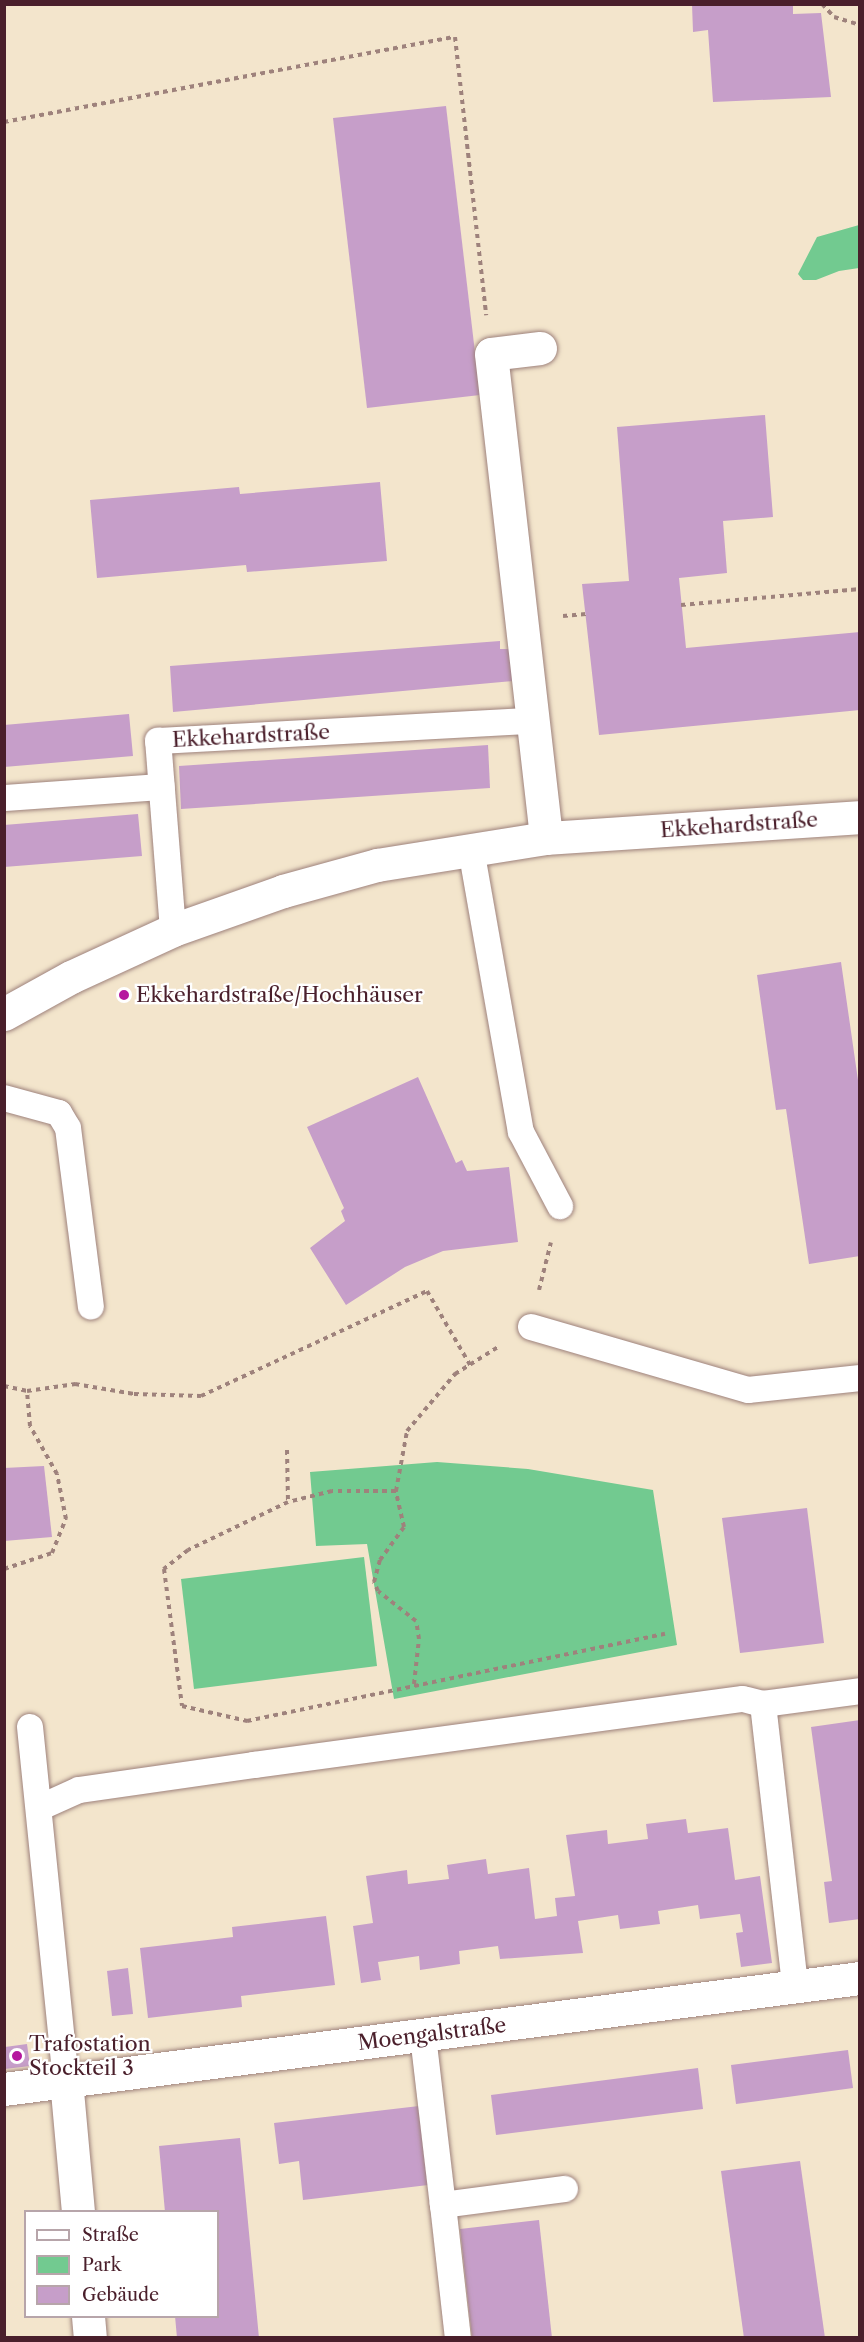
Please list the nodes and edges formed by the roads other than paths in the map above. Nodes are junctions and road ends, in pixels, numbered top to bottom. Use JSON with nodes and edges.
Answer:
{"nodes":[{"id":1,"x":540,"y":348,"type":"dead end"},
{"id":2,"x":532,"y":721,"type":"junction"},
{"id":3,"x":162,"y":787,"type":"junction"},
{"id":4,"x":4,"y":798,"type":"edge"},
{"id":5,"x":860,"y":817,"type":"edge"},
{"id":6,"x":546,"y":838,"type":"junction"},
{"id":7,"x":471,"y":849,"type":"junction"},
{"id":8,"x":173,"y":930,"type":"junction"},
{"id":9,"x":4,"y":1014,"type":"edge"},
{"id":10,"x":4,"y":1098,"type":"edge"},
{"id":11,"x":560,"y":1206,"type":"dead end"},
{"id":12,"x":92,"y":1307,"type":"dead end"},
{"id":13,"x":531,"y":1327,"type":"road end"},
{"id":14,"x":860,"y":1378,"type":"edge"},
{"id":15,"x":860,"y":1691,"type":"edge"},
{"id":16,"x":763,"y":1704,"type":"junction"},
{"id":17,"x":30,"y":1727,"type":"dead end"},
{"id":18,"x":39,"y":1808,"type":"junction"},
{"id":19,"x":860,"y":1978,"type":"edge"},
{"id":20,"x":795,"y":1986,"type":"junction"},
{"id":21,"x":423,"y":2036,"type":"junction"},
{"id":22,"x":66,"y":2080,"type":"junction"},
{"id":23,"x":4,"y":2089,"type":"edge"},
{"id":24,"x":565,"y":2189,"type":"dead end"},
{"id":25,"x":443,"y":2205,"type":"junction"},
{"id":26,"x":78,"y":2210,"type":"edge"},
{"id":27,"x":88,"y":2318,"type":"edge"},
{"id":28,"x":90,"y":2337,"type":"edge"},
{"id":29,"x":458,"y":2337,"type":"edge"}],
"edges":[{"from":1,"to":2,"type":"street"},
{"from":2,"to":3,"type":"lane","name":"Ekkehardstraße"},
{"from":2,"to":6,"type":"street"},
{"from":3,"to":4,"type":"lane"},
{"from":3,"to":8,"type":"lane","name":"Ekkehardstraße"},
{"from":5,"to":6,"type":"street","name":"Ekkehardstraße"},
{"from":6,"to":7,"type":"street","name":"Ekkehardstraße"},
{"from":7,"to":8,"type":"street","name":"Ekkehardstraße"},
{"from":7,"to":11,"type":"lane"},
{"from":8,"to":9,"type":"street","name":"Ekkehardstraße"},
{"from":10,"to":12,"type":"lane"},
{"from":13,"to":14,"type":"lane"},
{"from":15,"to":16,"type":"lane"},
{"from":16,"to":18,"type":"lane"},
{"from":16,"to":20,"type":"lane"},
{"from":17,"to":18,"type":"lane"},
{"from":18,"to":22,"type":"lane"},
{"from":19,"to":20,"type":"street","name":"Moengalstraße"},
{"from":20,"to":21,"type":"street","name":"Moengalstraße"},
{"from":21,"to":22,"type":"street","name":"Moengalstraße"},
{"from":21,"to":25,"type":"lane"},
{"from":22,"to":23,"type":"street","name":"Moengalstraße"},
{"from":22,"to":26,"type":"street"},
{"from":24,"to":25,"type":"lane"},
{"from":25,"to":29,"type":"lane"},
{"from":27,"to":28,"type":"street"}]}
